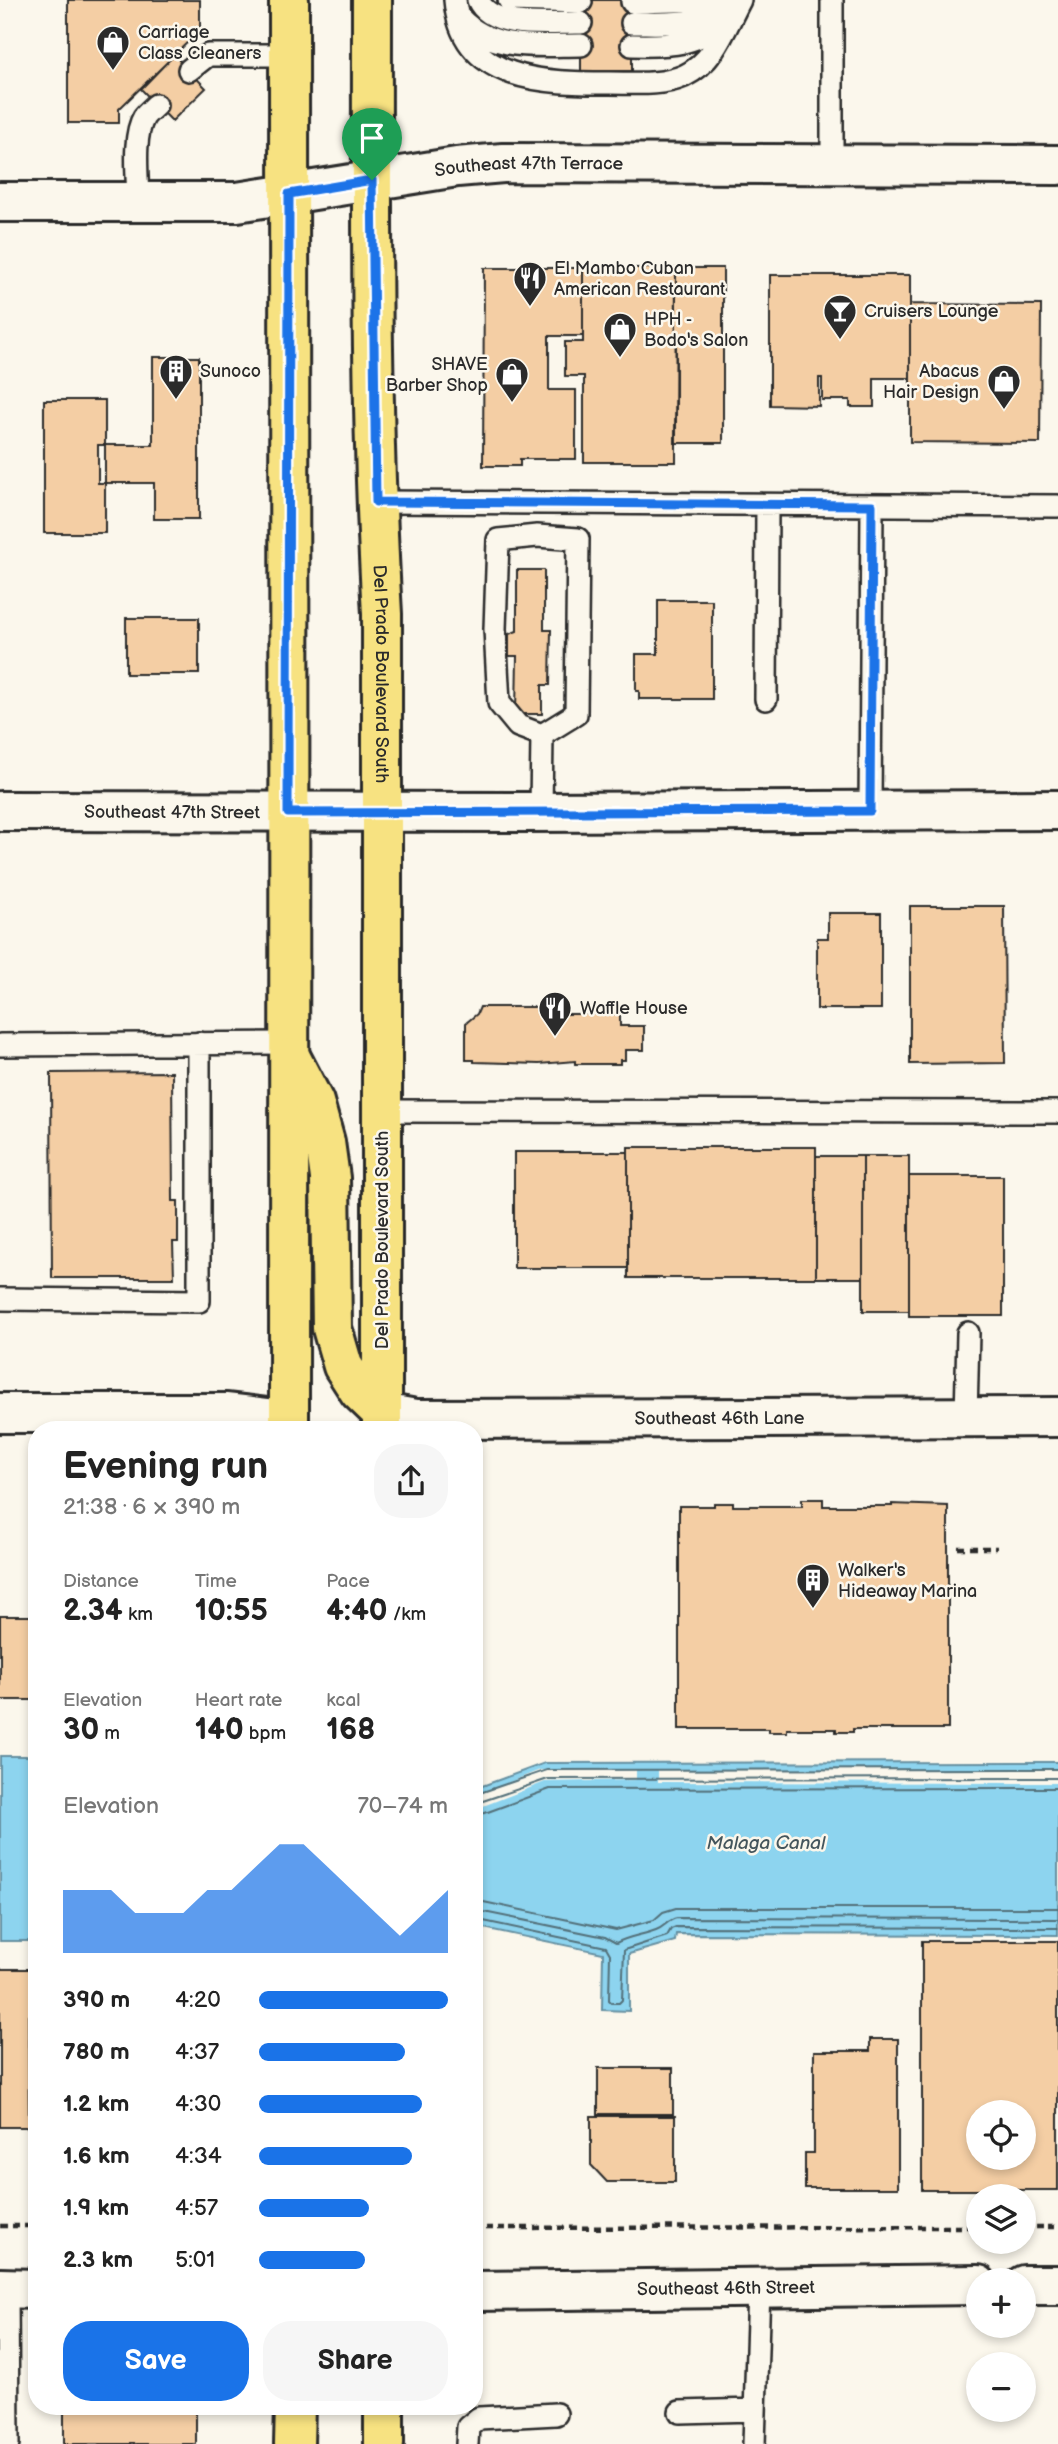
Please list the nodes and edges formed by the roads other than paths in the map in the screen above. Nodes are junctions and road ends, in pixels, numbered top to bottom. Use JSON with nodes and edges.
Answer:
{"nodes":[{"id":1,"x":289,"y":0,"type":"edge"},
{"id":2,"x":372,"y":0,"type":"edge"},
{"id":3,"x":478,"y":0,"type":"edge"},
{"id":4,"x":509,"y":0,"type":"edge"},
{"id":5,"x":716,"y":0,"type":"edge"},
{"id":6,"x":832,"y":0,"type":"edge"},
{"id":7,"x":737,"y":5,"type":"edge"},
{"id":8,"x":456,"y":7,"type":"edge"},
{"id":9,"x":581,"y":12,"type":"edge"},
{"id":10,"x":632,"y":12,"type":"edge"},
{"id":11,"x":581,"y":45,"type":"dead end"},
{"id":12,"x":632,"y":45,"type":"dead end"},
{"id":13,"x":289,"y":55,"type":"junction"},
{"id":14,"x":189,"y":70,"type":"dead end"},
{"id":15,"x":156,"y":105,"type":"dead end"},
{"id":16,"x":832,"y":164,"type":"junction"},
{"id":17,"x":1058,"y":165,"type":"edge"},
{"id":18,"x":372,"y":180,"type":"junction"},
{"id":19,"x":289,"y":194,"type":"junction"},
{"id":20,"x":0,"y":202,"type":"edge"},
{"id":21,"x":138,"y":202,"type":"junction"},
{"id":22,"x":376,"y":502,"type":"junction"},
{"id":23,"x":537,"y":502,"type":"junction"},
{"id":24,"x":767,"y":505,"type":"junction"},
{"id":25,"x":872,"y":505,"type":"junction"},
{"id":26,"x":1058,"y":506,"type":"edge"},
{"id":27,"x":537,"y":536,"type":"junction"},
{"id":28,"x":766,"y":699,"type":"dead end"},
{"id":29,"x":542,"y":735,"type":"junction"},
{"id":30,"x":1058,"y":810,"type":"edge"},
{"id":31,"x":0,"y":811,"type":"edge"},
{"id":32,"x":382,"y":811,"type":"junction"},
{"id":33,"x":541,"y":811,"type":"junction"},
{"id":34,"x":870,"y":811,"type":"junction"},
{"id":35,"x":288,"y":813,"type":"junction"},
{"id":36,"x":198,"y":1043,"type":"junction"},
{"id":37,"x":0,"y":1045,"type":"edge"},
{"id":38,"x":288,"y":1048,"type":"junction"},
{"id":39,"x":382,"y":1111,"type":"junction"},
{"id":40,"x":1058,"y":1112,"type":"edge"},
{"id":41,"x":0,"y":1299,"type":"edge"},
{"id":42,"x":968,"y":1333,"type":"dead end"},
{"id":43,"x":0,"y":1413,"type":"edge"},
{"id":44,"x":966,"y":1417,"type":"junction"},
{"id":45,"x":1058,"y":1417,"type":"edge"},
{"id":46,"x":274,"y":1421,"type":"edge"},
{"id":47,"x":290,"y":1421,"type":"edge"},
{"id":48,"x":382,"y":1421,"type":"edge"},
{"id":49,"x":1058,"y":2284,"type":"edge"},
{"id":50,"x":1036,"y":2285,"type":"edge"},
{"id":51,"x":966,"y":2286,"type":"edge"},
{"id":52,"x":15,"y":2288,"type":"edge"},
{"id":53,"x":759,"y":2288,"type":"junction"},
{"id":54,"x":483,"y":2291,"type":"edge"},
{"id":55,"x":755,"y":2410,"type":"junction"},
{"id":56,"x":680,"y":2412,"type":"dead end"},
{"id":57,"x":556,"y":2414,"type":"dead end"},
{"id":58,"x":295,"y":2415,"type":"edge"},
{"id":59,"x":384,"y":2415,"type":"edge"},
{"id":60,"x":8,"y":2444,"type":"edge"},
{"id":61,"x":294,"y":2444,"type":"edge"},
{"id":62,"x":384,"y":2444,"type":"edge"},
{"id":63,"x":467,"y":2444,"type":"edge"},
{"id":64,"x":754,"y":2444,"type":"edge"}],
"edges":[{"from":1,"to":13,"type":"main road"},
{"from":2,"to":18,"type":"main road","name":"Del Prado Boulevard South"},
{"from":3,"to":9,"type":"lane"},
{"from":4,"to":9,"type":"lane"},
{"from":5,"to":10,"type":"lane"},
{"from":6,"to":16,"type":"lane"},
{"from":7,"to":8,"type":"lane"},
{"from":7,"to":10,"type":"lane"},
{"from":7,"to":12,"type":"lane"},
{"from":8,"to":11,"type":"lane"},
{"from":13,"to":14,"type":"lane"},
{"from":13,"to":19,"type":"main road"},
{"from":15,"to":21,"type":"lane"},
{"from":16,"to":17,"type":"street","name":"Southeast 47th Terrace"},
{"from":16,"to":18,"type":"street","name":"Southeast 47th Terrace"},
{"from":18,"to":19,"type":"street","name":"Southeast 47th Terrace"},
{"from":18,"to":22,"type":"main road","name":"Del Prado Boulevard South"},
{"from":19,"to":21,"type":"street","name":"Southeast 47th Terrace"},
{"from":19,"to":35,"type":"main road"},
{"from":20,"to":21,"type":"street","name":"Southeast 47th Terrace"},
{"from":22,"to":23,"type":"lane"},
{"from":22,"to":32,"type":"main road","name":"Del Prado Boulevard South"},
{"from":23,"to":24,"type":"lane"},
{"from":23,"to":27,"type":"lane"},
{"from":24,"to":25,"type":"lane"},
{"from":24,"to":28,"type":"lane"},
{"from":25,"to":26,"type":"lane"},
{"from":25,"to":34,"type":"lane"},
{"from":27,"to":29,"type":"lane"},
{"from":27,"to":29,"type":"lane"},
{"from":29,"to":33,"type":"lane"},
{"from":30,"to":34,"type":"street","name":"Southeast 47th Street"},
{"from":31,"to":35,"type":"street","name":"Southeast 47th Street"},
{"from":32,"to":33,"type":"street","name":"Southeast 47th Street"},
{"from":32,"to":35,"type":"street","name":"Southeast 47th Street"},
{"from":32,"to":39,"type":"main road","name":"Del Prado Boulevard South"},
{"from":33,"to":34,"type":"street","name":"Southeast 47th Street"},
{"from":35,"to":38,"type":"main road"},
{"from":36,"to":37,"type":"lane"},
{"from":36,"to":38,"type":"lane"},
{"from":36,"to":41,"type":"lane"},
{"from":38,"to":47,"type":"main road"},
{"from":38,"to":48,"type":"main road"},
{"from":39,"to":40,"type":"lane"},
{"from":39,"to":48,"type":"main road","name":"Del Prado Boulevard South"},
{"from":42,"to":44,"type":"lane"},
{"from":43,"to":46,"type":"street"},
{"from":44,"to":45,"type":"street","name":"Southeast 46th Lane"},
{"from":44,"to":48,"type":"street","name":"Southeast 46th Lane"},
{"from":49,"to":50,"type":"street"},
{"from":51,"to":53,"type":"street","name":"Southeast 46th Street"},
{"from":52,"to":60,"type":"lane"},
{"from":53,"to":54,"type":"street","name":"Southeast 46th Street"},
{"from":53,"to":55,"type":"lane"},
{"from":55,"to":56,"type":"lane"},
{"from":55,"to":64,"type":"lane"},
{"from":57,"to":63,"type":"lane"},
{"from":58,"to":61,"type":"main road"},
{"from":59,"to":62,"type":"main road"}]}
